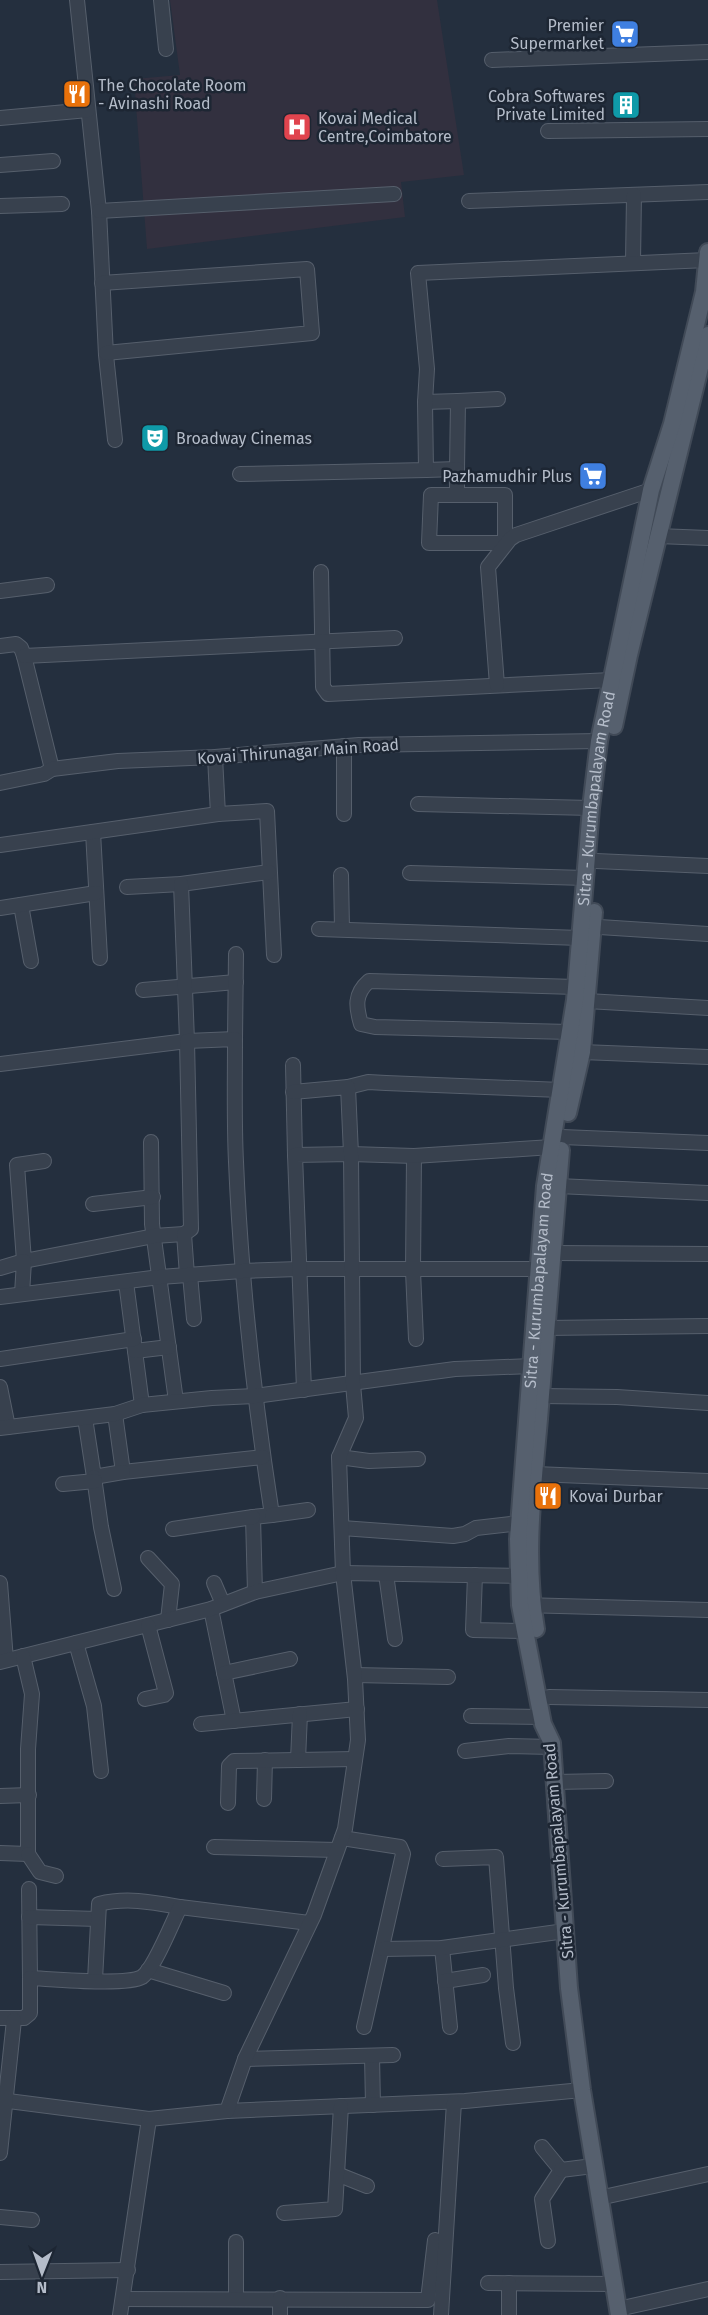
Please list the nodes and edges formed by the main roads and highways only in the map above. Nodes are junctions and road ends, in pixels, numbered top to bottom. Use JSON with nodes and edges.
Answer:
{"nodes":[{"id":1,"x":708,"y":256,"type":"edge"},
{"id":2,"x":708,"y":335,"type":"edge"},
{"id":3,"x":585,"y":930,"type":"junction"},
{"id":4,"x":557,"y":1142,"type":"junction"},
{"id":5,"x":526,"y":1605,"type":"junction"},
{"id":6,"x":552,"y":1745,"type":"junction"},
{"id":7,"x":619,"y":2312,"type":"edge"}],
"edges":[{"from":1,"to":3,"type":"main road","name":"Sitra - Kurumbapalayam Road"},
{"from":2,"to":3,"type":"main road"},
{"from":3,"to":4,"type":"main road","name":"Sitra - Kurumbapalayam Road"},
{"from":3,"to":4,"type":"main road"},
{"from":4,"to":5,"type":"main road"},
{"from":4,"to":5,"type":"main road","name":"Sitra - Kurumbapalayam Road"},
{"from":5,"to":6,"type":"main road"},
{"from":5,"to":6,"type":"main road","name":"Sitra - Kurumbapalayam Road"},
{"from":6,"to":7,"type":"main road","name":"Sitra - Kurumbapalayam Road"}]}
